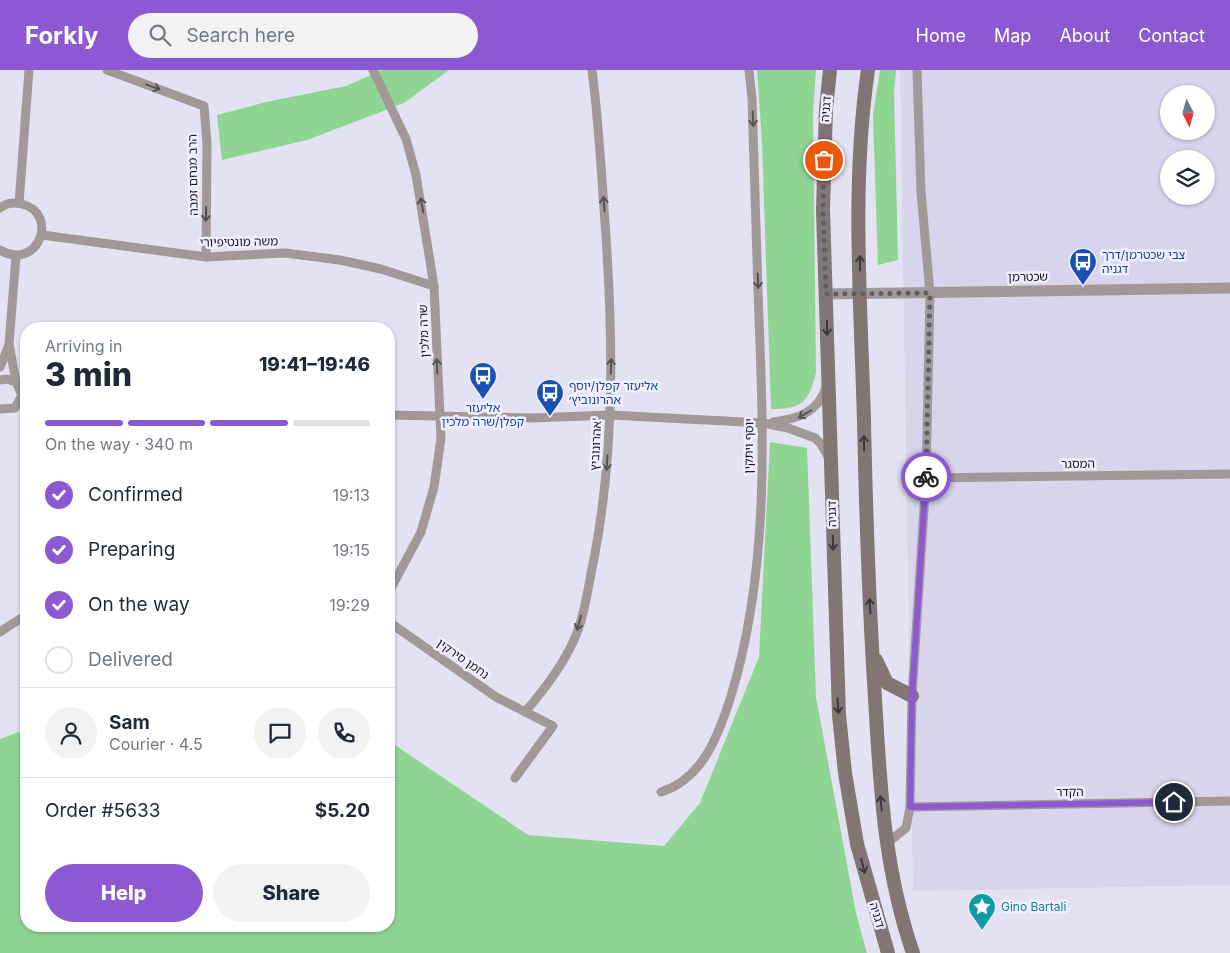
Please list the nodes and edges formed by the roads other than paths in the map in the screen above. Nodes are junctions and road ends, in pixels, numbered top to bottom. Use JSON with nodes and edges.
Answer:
{"nodes":[{"id":1,"x":29,"y":70,"type":"edge"},
{"id":2,"x":107,"y":70,"type":"edge"},
{"id":3,"x":373,"y":70,"type":"edge"},
{"id":4,"x":592,"y":70,"type":"edge"},
{"id":5,"x":749,"y":70,"type":"edge"},
{"id":6,"x":830,"y":70,"type":"edge"},
{"id":7,"x":868,"y":70,"type":"edge"},
{"id":8,"x":917,"y":70,"type":"edge"},
{"id":9,"x":19,"y":203,"type":"junction"},
{"id":10,"x":0,"y":208,"type":"edge"},
{"id":11,"x":42,"y":235,"type":"junction"},
{"id":12,"x":0,"y":250,"type":"edge"},
{"id":13,"x":16,"y":256,"type":"junction"},
{"id":14,"x":206,"y":257,"type":"junction"},
{"id":15,"x":434,"y":286,"type":"junction"},
{"id":16,"x":1230,"y":288,"type":"edge"},
{"id":17,"x":930,"y":293,"type":"junction"},
{"id":18,"x":826,"y":294,"type":"junction"},
{"id":19,"x":861,"y":294,"type":"junction"},
{"id":20,"x":9,"y":344,"type":"junction"},
{"id":21,"x":0,"y":367,"type":"edge"},
{"id":22,"x":828,"y":379,"type":"junction"},
{"id":23,"x":0,"y":380,"type":"edge"},
{"id":24,"x":20,"y":382,"type":"edge"},
{"id":25,"x":20,"y":385,"type":"edge"},
{"id":26,"x":20,"y":401,"type":"edge"},
{"id":27,"x":20,"y":407,"type":"edge"},
{"id":28,"x":15,"y":408,"type":"junction"},
{"id":29,"x":0,"y":409,"type":"edge"},
{"id":30,"x":395,"y":415,"type":"edge"},
{"id":31,"x":439,"y":415,"type":"junction"},
{"id":32,"x":610,"y":415,"type":"junction"},
{"id":33,"x":763,"y":424,"type":"junction"},
{"id":34,"x":831,"y":465,"type":"junction"},
{"id":35,"x":1230,"y":474,"type":"edge"},
{"id":36,"x":926,"y":478,"type":"junction"},
{"id":37,"x":395,"y":581,"type":"edge"},
{"id":38,"x":20,"y":619,"type":"edge"},
{"id":39,"x":395,"y":626,"type":"edge"},
{"id":40,"x":0,"y":632,"type":"edge"},
{"id":41,"x":871,"y":641,"type":"junction"},
{"id":42,"x":912,"y":696,"type":"junction"},
{"id":43,"x":526,"y":712,"type":"junction"},
{"id":44,"x":515,"y":778,"type":"dead end"},
{"id":45,"x":662,"y":792,"type":"dead end"},
{"id":46,"x":1230,"y":801,"type":"edge"},
{"id":47,"x":910,"y":807,"type":"junction"},
{"id":48,"x":886,"y":844,"type":"junction"},
{"id":49,"x":888,"y":953,"type":"edge"},
{"id":50,"x":913,"y":953,"type":"edge"}],
"edges":[{"from":1,"to":9,"type":"street"},
{"from":2,"to":14,"type":"street","name":"הרב מנחם זמבה","one_way":true},
{"from":15,"to":3,"type":"street","name":"שרה מלכין","one_way":true},
{"from":32,"to":4,"type":"street","name":"אהרונוביץ'","one_way":true},
{"from":5,"to":33,"type":"street","name":"יוסף ויתקין","one_way":true},
{"from":6,"to":18,"type":"main road","name":"דגניה"},
{"from":19,"to":7,"type":"main road","name":"דגניה","one_way":true},
{"from":8,"to":17,"type":"street"},
{"from":9,"to":10,"type":"street"},
{"from":9,"to":11,"type":"street"},
{"from":11,"to":13,"type":"street"},
{"from":11,"to":14,"type":"street","name":"משה מונטיפיורי"},
{"from":12,"to":13,"type":"street"},
{"from":13,"to":20,"type":"street"},
{"from":14,"to":15,"type":"street","name":"משה מונטיפיורי"},
{"from":31,"to":15,"type":"street","name":"שרה מלכין","one_way":true},
{"from":16,"to":17,"type":"street","name":"שכטרמן"},
{"from":17,"to":19,"type":"street","name":"שכטרמן"},
{"from":17,"to":36,"type":"street"},
{"from":18,"to":19,"type":"street","name":"שכטרמן"},
{"from":18,"to":22,"type":"main road","name":"דגניה","one_way":true},
{"from":41,"to":19,"type":"main road","name":"דגניה","one_way":true},
{"from":20,"to":21,"type":"street"},
{"from":20,"to":24,"type":"street"},
{"from":22,"to":33,"type":"street","one_way":true},
{"from":22,"to":34,"type":"main road","name":"דגניה"},
{"from":23,"to":25,"type":"street"},
{"from":26,"to":28,"type":"street"},
{"from":27,"to":28,"type":"street"},
{"from":28,"to":29,"type":"street"},
{"from":30,"to":31,"type":"street"},
{"from":31,"to":32,"type":"street"},
{"from":31,"to":37,"type":"street","name":"שרה מלכין"},
{"from":32,"to":33,"type":"street"},
{"from":32,"to":43,"type":"street","name":"אהרונוביץ'","one_way":true},
{"from":33,"to":34,"type":"street"},
{"from":33,"to":45,"type":"street","name":"יוסף ויתקין"},
{"from":34,"to":49,"type":"main road","name":"דגניה","one_way":true},
{"from":35,"to":36,"type":"street","name":"המסגר"},
{"from":36,"to":42,"type":"street"},
{"from":38,"to":40,"type":"street"},
{"from":39,"to":43,"type":"street","name":"נחמן סירקין"},
{"from":41,"to":42,"type":"main road"},
{"from":48,"to":41,"type":"main road","name":"דגניה","one_way":true},
{"from":42,"to":47,"type":"street"},
{"from":43,"to":44,"type":"street","name":"נחמן סירקין"},
{"from":46,"to":47,"type":"street","name":"הקדר"},
{"from":47,"to":48,"type":"street"},
{"from":48,"to":50,"type":"main road","name":"דגניה"}]}
